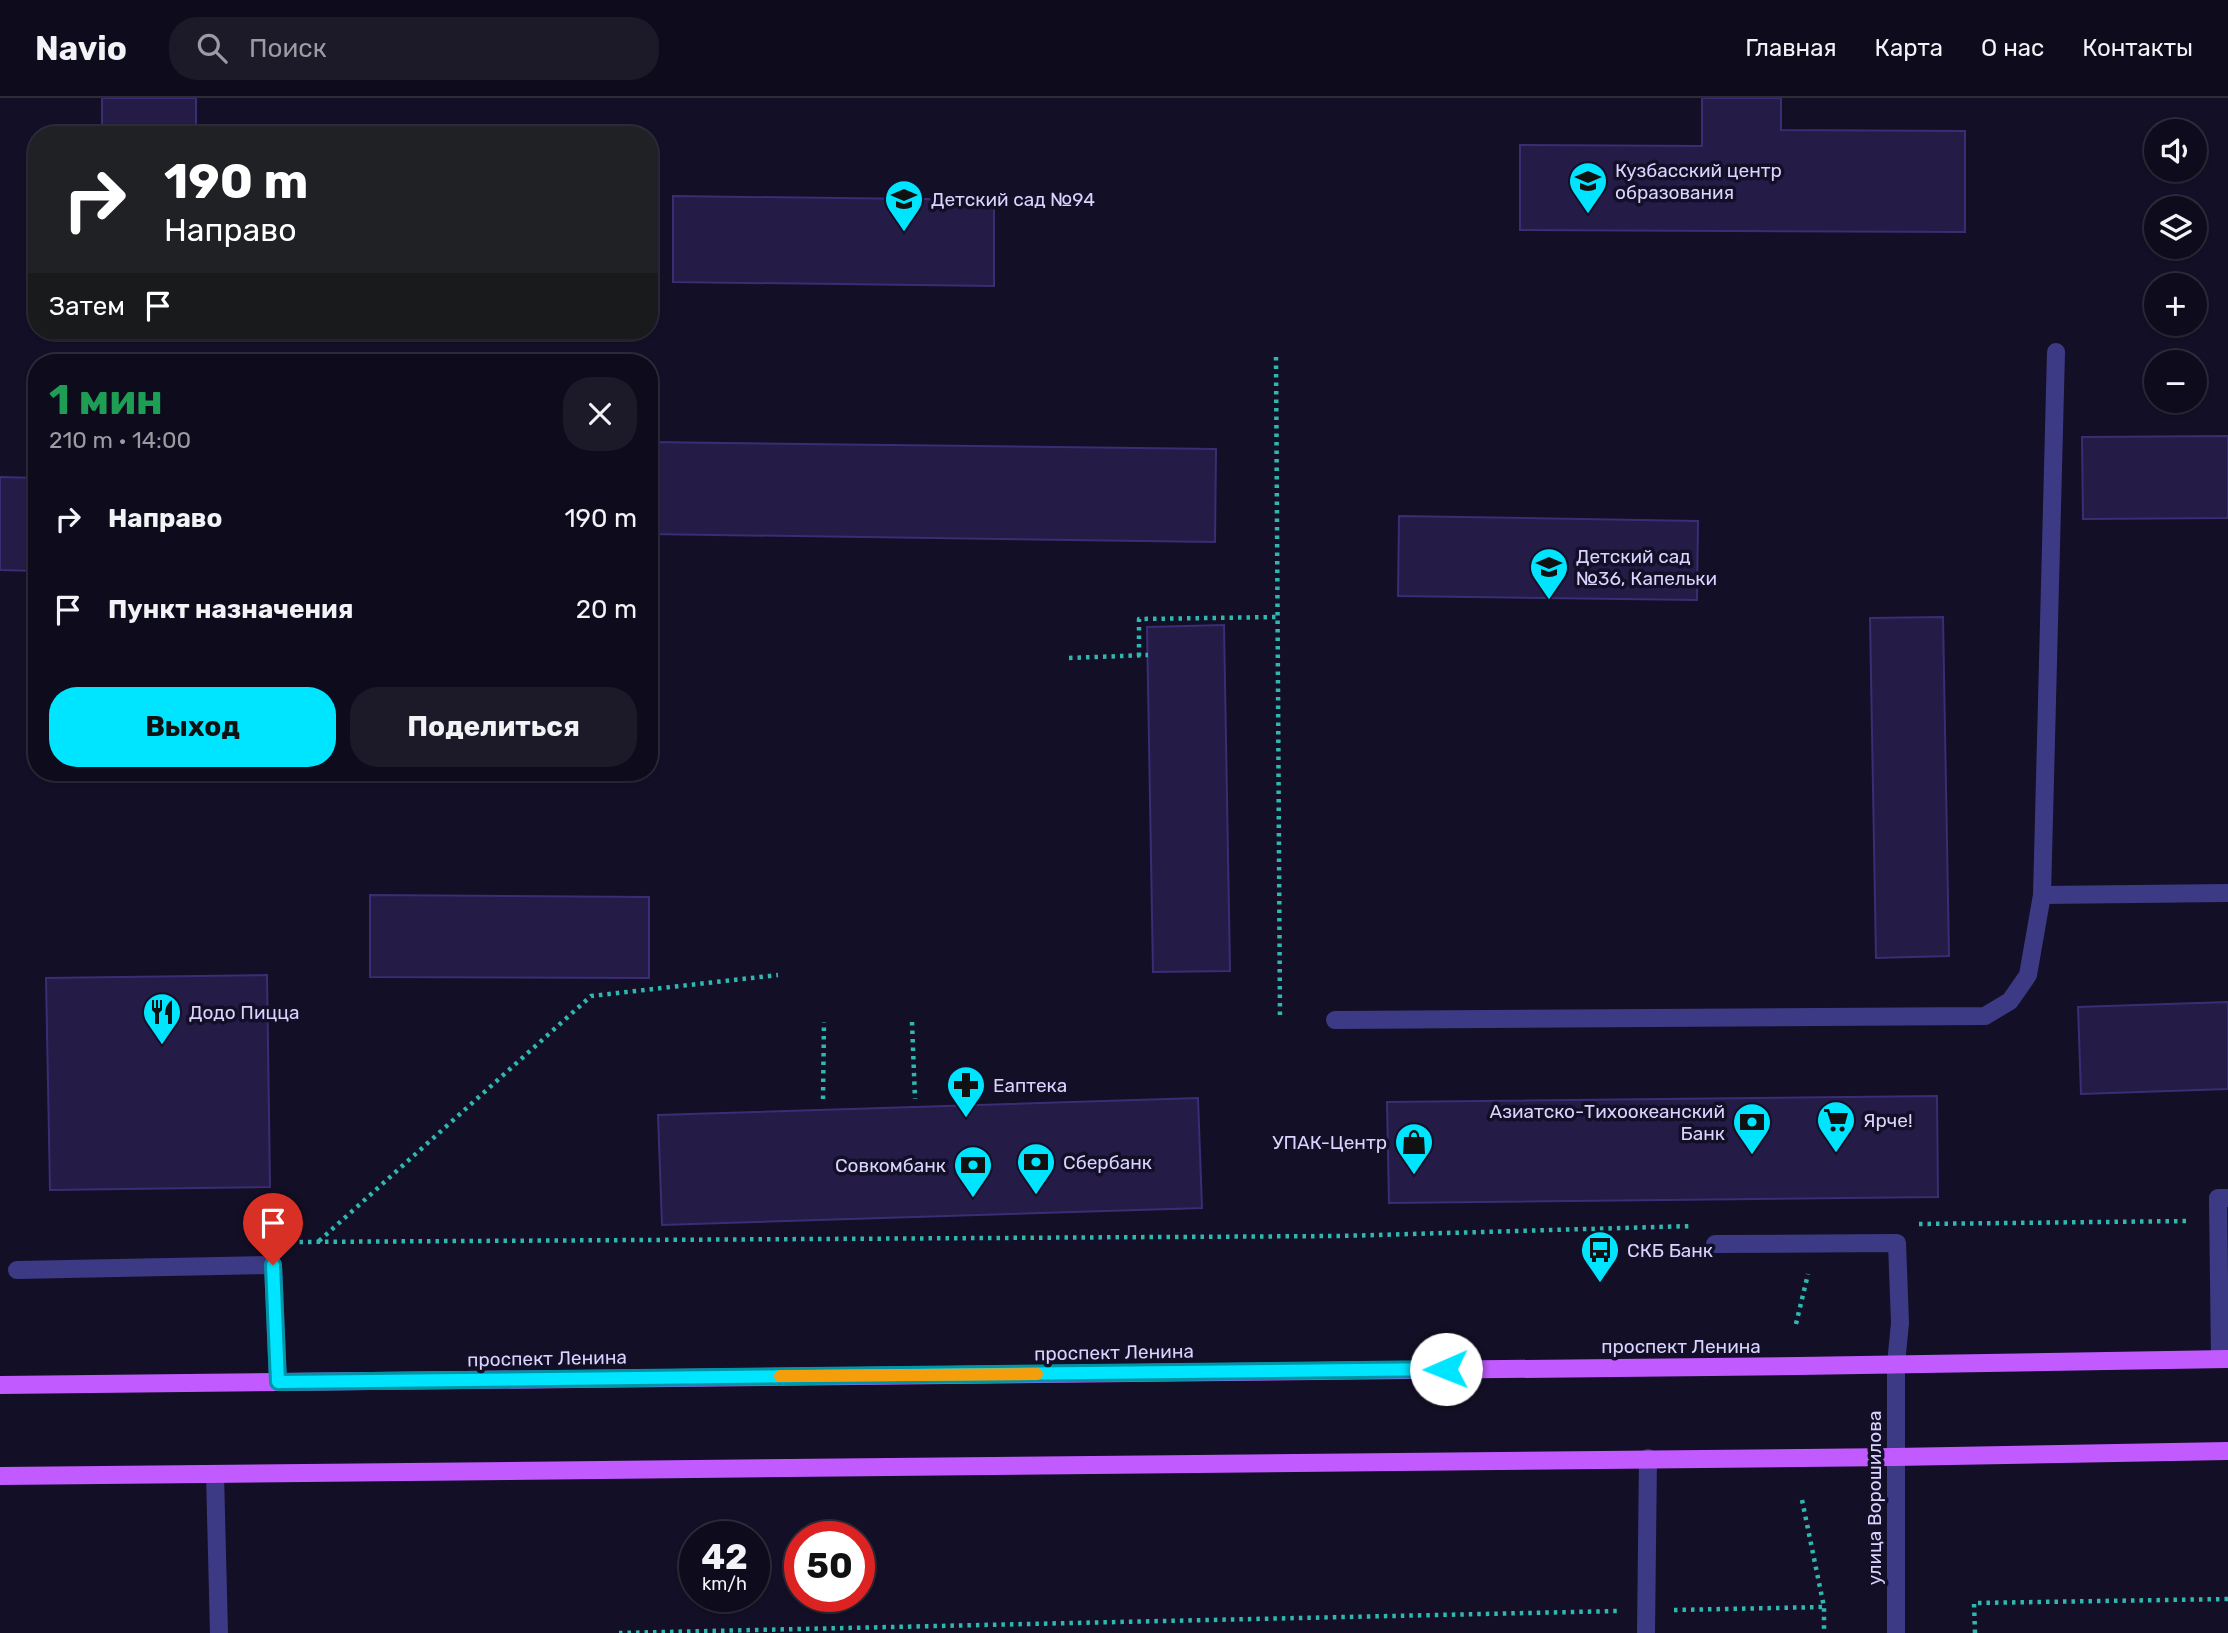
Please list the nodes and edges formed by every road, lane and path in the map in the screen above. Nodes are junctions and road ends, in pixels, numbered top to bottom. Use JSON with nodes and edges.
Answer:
{"nodes":[{"id":1,"x":2056,"y":352,"type":"dead end"},
{"id":2,"x":1276,"y":358,"type":"dead end"},
{"id":3,"x":1278,"y":617,"type":"junction"},
{"id":4,"x":1148,"y":655,"type":"dead end"},
{"id":5,"x":1139,"y":656,"type":"junction"},
{"id":6,"x":1069,"y":658,"type":"dead end"},
{"id":7,"x":2228,"y":893,"type":"edge"},
{"id":8,"x":2042,"y":895,"type":"junction"},
{"id":9,"x":778,"y":975,"type":"dead end"},
{"id":10,"x":1280,"y":1020,"type":"dead end"},
{"id":11,"x":1335,"y":1020,"type":"dead end"},
{"id":12,"x":824,"y":1022,"type":"dead end"},
{"id":13,"x":912,"y":1022,"type":"dead end"},
{"id":14,"x":823,"y":1099,"type":"dead end"},
{"id":15,"x":915,"y":1099,"type":"dead end"},
{"id":16,"x":2228,"y":1198,"type":"edge"},
{"id":17,"x":2217,"y":1220,"type":"junction"},
{"id":18,"x":1907,"y":1224,"type":"dead end"},
{"id":19,"x":1695,"y":1226,"type":"dead end"},
{"id":20,"x":290,"y":1242,"type":"dead end"},
{"id":21,"x":318,"y":1242,"type":"junction"},
{"id":22,"x":1715,"y":1244,"type":"dead end"},
{"id":23,"x":17,"y":1270,"type":"dead end"},
{"id":24,"x":2224,"y":1359,"type":"edge"},
{"id":25,"x":1896,"y":1364,"type":"junction"},
{"id":26,"x":278,"y":1382,"type":"junction"},
{"id":27,"x":0,"y":1385,"type":"edge"},
{"id":28,"x":2228,"y":1451,"type":"edge"},
{"id":29,"x":1895,"y":1457,"type":"junction"},
{"id":30,"x":1648,"y":1458,"type":"junction"},
{"id":31,"x":215,"y":1474,"type":"junction"},
{"id":32,"x":0,"y":1476,"type":"edge"},
{"id":33,"x":1802,"y":1500,"type":"dead end"},
{"id":34,"x":2228,"y":1599,"type":"edge"},
{"id":35,"x":1824,"y":1607,"type":"junction"},
{"id":36,"x":1646,"y":1611,"type":"junction"},
{"id":37,"x":219,"y":1633,"type":"edge"},
{"id":38,"x":619,"y":1633,"type":"edge"},
{"id":39,"x":1646,"y":1633,"type":"edge"},
{"id":40,"x":1824,"y":1633,"type":"edge"},
{"id":41,"x":1896,"y":1633,"type":"edge"},
{"id":42,"x":1975,"y":1633,"type":"edge"}],
"edges":[{"from":1,"to":8,"type":"street"},
{"from":2,"to":3,"type":"path"},
{"from":3,"to":5,"type":"path"},
{"from":3,"to":10,"type":"path"},
{"from":4,"to":5,"type":"path"},
{"from":5,"to":6,"type":"path"},
{"from":7,"to":8,"type":"street"},
{"from":8,"to":11,"type":"street"},
{"from":9,"to":21,"type":"path"},
{"from":12,"to":14,"type":"path"},
{"from":13,"to":15,"type":"path"},
{"from":16,"to":17,"type":"street"},
{"from":17,"to":18,"type":"path"},
{"from":17,"to":24,"type":"street"},
{"from":19,"to":21,"type":"path"},
{"from":20,"to":21,"type":"path"},
{"from":22,"to":25,"type":"street","name":"улица Ворошилова"},
{"from":23,"to":26,"type":"street"},
{"from":24,"to":25,"type":"main road","name":"проспект Ленина"},
{"from":25,"to":26,"type":"main road","name":"проспект Ленина"},
{"from":25,"to":29,"type":"street","name":"улица Ворошилова"},
{"from":26,"to":27,"type":"main road","name":"проспект Ленина"},
{"from":28,"to":29,"type":"main road"},
{"from":29,"to":30,"type":"main road"},
{"from":29,"to":41,"type":"street","name":"улица Ворошилова"},
{"from":30,"to":31,"type":"main road"},
{"from":30,"to":36,"type":"street"},
{"from":31,"to":32,"type":"main road"},
{"from":31,"to":37,"type":"street"},
{"from":33,"to":35,"type":"path"},
{"from":34,"to":42,"type":"path"},
{"from":35,"to":36,"type":"path"},
{"from":35,"to":40,"type":"path"},
{"from":36,"to":38,"type":"path"},
{"from":36,"to":39,"type":"street"}]}
